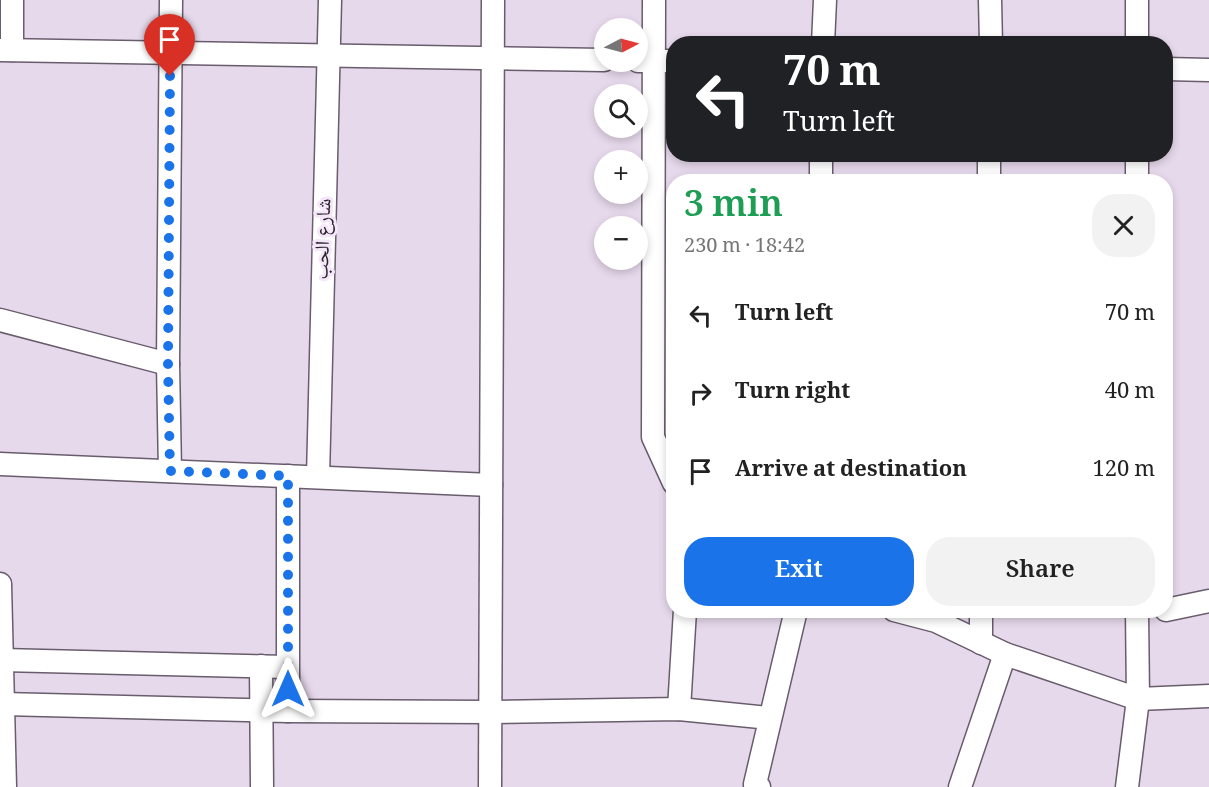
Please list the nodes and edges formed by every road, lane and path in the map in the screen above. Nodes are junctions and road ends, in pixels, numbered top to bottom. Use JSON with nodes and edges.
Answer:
{"nodes":[{"id":1,"x":12,"y":0,"type":"edge"},
{"id":2,"x":171,"y":0,"type":"edge"},
{"id":3,"x":330,"y":0,"type":"edge"},
{"id":4,"x":493,"y":0,"type":"edge"},
{"id":5,"x":654,"y":0,"type":"edge"},
{"id":6,"x":825,"y":0,"type":"edge"},
{"id":7,"x":990,"y":0,"type":"edge"},
{"id":8,"x":1137,"y":0,"type":"edge"},
{"id":9,"x":824,"y":36,"type":"edge"},
{"id":10,"x":991,"y":36,"type":"edge"},
{"id":11,"x":1137,"y":36,"type":"edge"},
{"id":12,"x":6,"y":50,"type":"edge"},
{"id":13,"x":171,"y":53,"type":"junction"},
{"id":14,"x":330,"y":55,"type":"junction"},
{"id":15,"x":493,"y":58,"type":"junction"},
{"id":16,"x":594,"y":60,"type":"edge"},
{"id":17,"x":656,"y":61,"type":"edge"},
{"id":18,"x":1173,"y":69,"type":"edge"},
{"id":19,"x":1209,"y":70,"type":"edge"},
{"id":20,"x":0,"y":320,"type":"edge"},
{"id":21,"x":168,"y":364,"type":"junction"},
{"id":22,"x":0,"y":464,"type":"edge"},
{"id":23,"x":666,"y":465,"type":"edge"},
{"id":24,"x":170,"y":471,"type":"junction"},
{"id":25,"x":288,"y":476,"type":"junction"},
{"id":26,"x":318,"y":477,"type":"junction"},
{"id":27,"x":491,"y":485,"type":"junction"},
{"id":28,"x":0,"y":584,"type":"edge"},
{"id":29,"x":1209,"y":602,"type":"edge"},
{"id":30,"x":1173,"y":608,"type":"edge"},
{"id":31,"x":0,"y":612,"type":"edge"},
{"id":32,"x":685,"y":618,"type":"edge"},
{"id":33,"x":794,"y":618,"type":"edge"},
{"id":34,"x":925,"y":618,"type":"edge"},
{"id":35,"x":981,"y":618,"type":"edge"},
{"id":36,"x":1136,"y":618,"type":"edge"},
{"id":37,"x":981,"y":643,"type":"junction"},
{"id":38,"x":1005,"y":654,"type":"junction"},
{"id":39,"x":2,"y":660,"type":"junction"},
{"id":40,"x":261,"y":666,"type":"junction"},
{"id":41,"x":287,"y":667,"type":"junction"},
{"id":42,"x":1209,"y":696,"type":"edge"},
{"id":43,"x":1138,"y":699,"type":"junction"},
{"id":44,"x":3,"y":704,"type":"junction"},
{"id":45,"x":680,"y":709,"type":"junction"},
{"id":46,"x":262,"y":711,"type":"junction"},
{"id":47,"x":288,"y":711,"type":"junction"},
{"id":48,"x":490,"y":712,"type":"junction"},
{"id":49,"x":769,"y":718,"type":"junction"},
{"id":50,"x":5,"y":787,"type":"edge"},
{"id":51,"x":262,"y":787,"type":"edge"},
{"id":52,"x":490,"y":787,"type":"edge"},
{"id":53,"x":759,"y":787,"type":"edge"},
{"id":54,"x":960,"y":787,"type":"edge"},
{"id":55,"x":1127,"y":787,"type":"edge"}],
"edges":[{"from":1,"to":12,"type":"street"},
{"from":2,"to":13,"type":"street"},
{"from":3,"to":14,"type":"street","name":"شارع الحب"},
{"from":4,"to":15,"type":"street"},
{"from":5,"to":17,"type":"street"},
{"from":6,"to":9,"type":"street"},
{"from":7,"to":10,"type":"street"},
{"from":8,"to":11,"type":"street"},
{"from":12,"to":13,"type":"street"},
{"from":13,"to":14,"type":"street"},
{"from":13,"to":21,"type":"street"},
{"from":14,"to":15,"type":"street"},
{"from":14,"to":26,"type":"street","name":"شارع الحب"},
{"from":15,"to":16,"type":"street"},
{"from":15,"to":27,"type":"street"},
{"from":17,"to":23,"type":"street"},
{"from":18,"to":19,"type":"street"},
{"from":20,"to":21,"type":"street"},
{"from":21,"to":24,"type":"street"},
{"from":22,"to":24,"type":"street"},
{"from":24,"to":25,"type":"street"},
{"from":25,"to":26,"type":"street"},
{"from":25,"to":41,"type":"street"},
{"from":26,"to":27,"type":"street"},
{"from":27,"to":48,"type":"street"},
{"from":28,"to":31,"type":"street"},
{"from":29,"to":30,"type":"street"},
{"from":31,"to":39,"type":"street"},
{"from":32,"to":45,"type":"street"},
{"from":33,"to":49,"type":"street"},
{"from":34,"to":37,"type":"street"},
{"from":35,"to":37,"type":"street"},
{"from":36,"to":43,"type":"street"},
{"from":37,"to":38,"type":"street"},
{"from":38,"to":43,"type":"street"},
{"from":38,"to":54,"type":"street"},
{"from":39,"to":40,"type":"street"},
{"from":39,"to":44,"type":"street"},
{"from":40,"to":41,"type":"street"},
{"from":40,"to":46,"type":"street"},
{"from":41,"to":47,"type":"street"},
{"from":42,"to":43,"type":"street"},
{"from":43,"to":55,"type":"street"},
{"from":44,"to":46,"type":"street"},
{"from":44,"to":50,"type":"street"},
{"from":45,"to":48,"type":"street"},
{"from":45,"to":49,"type":"street"},
{"from":46,"to":47,"type":"street"},
{"from":46,"to":51,"type":"street"},
{"from":47,"to":48,"type":"street"},
{"from":48,"to":52,"type":"street"},
{"from":49,"to":53,"type":"street"}]}
